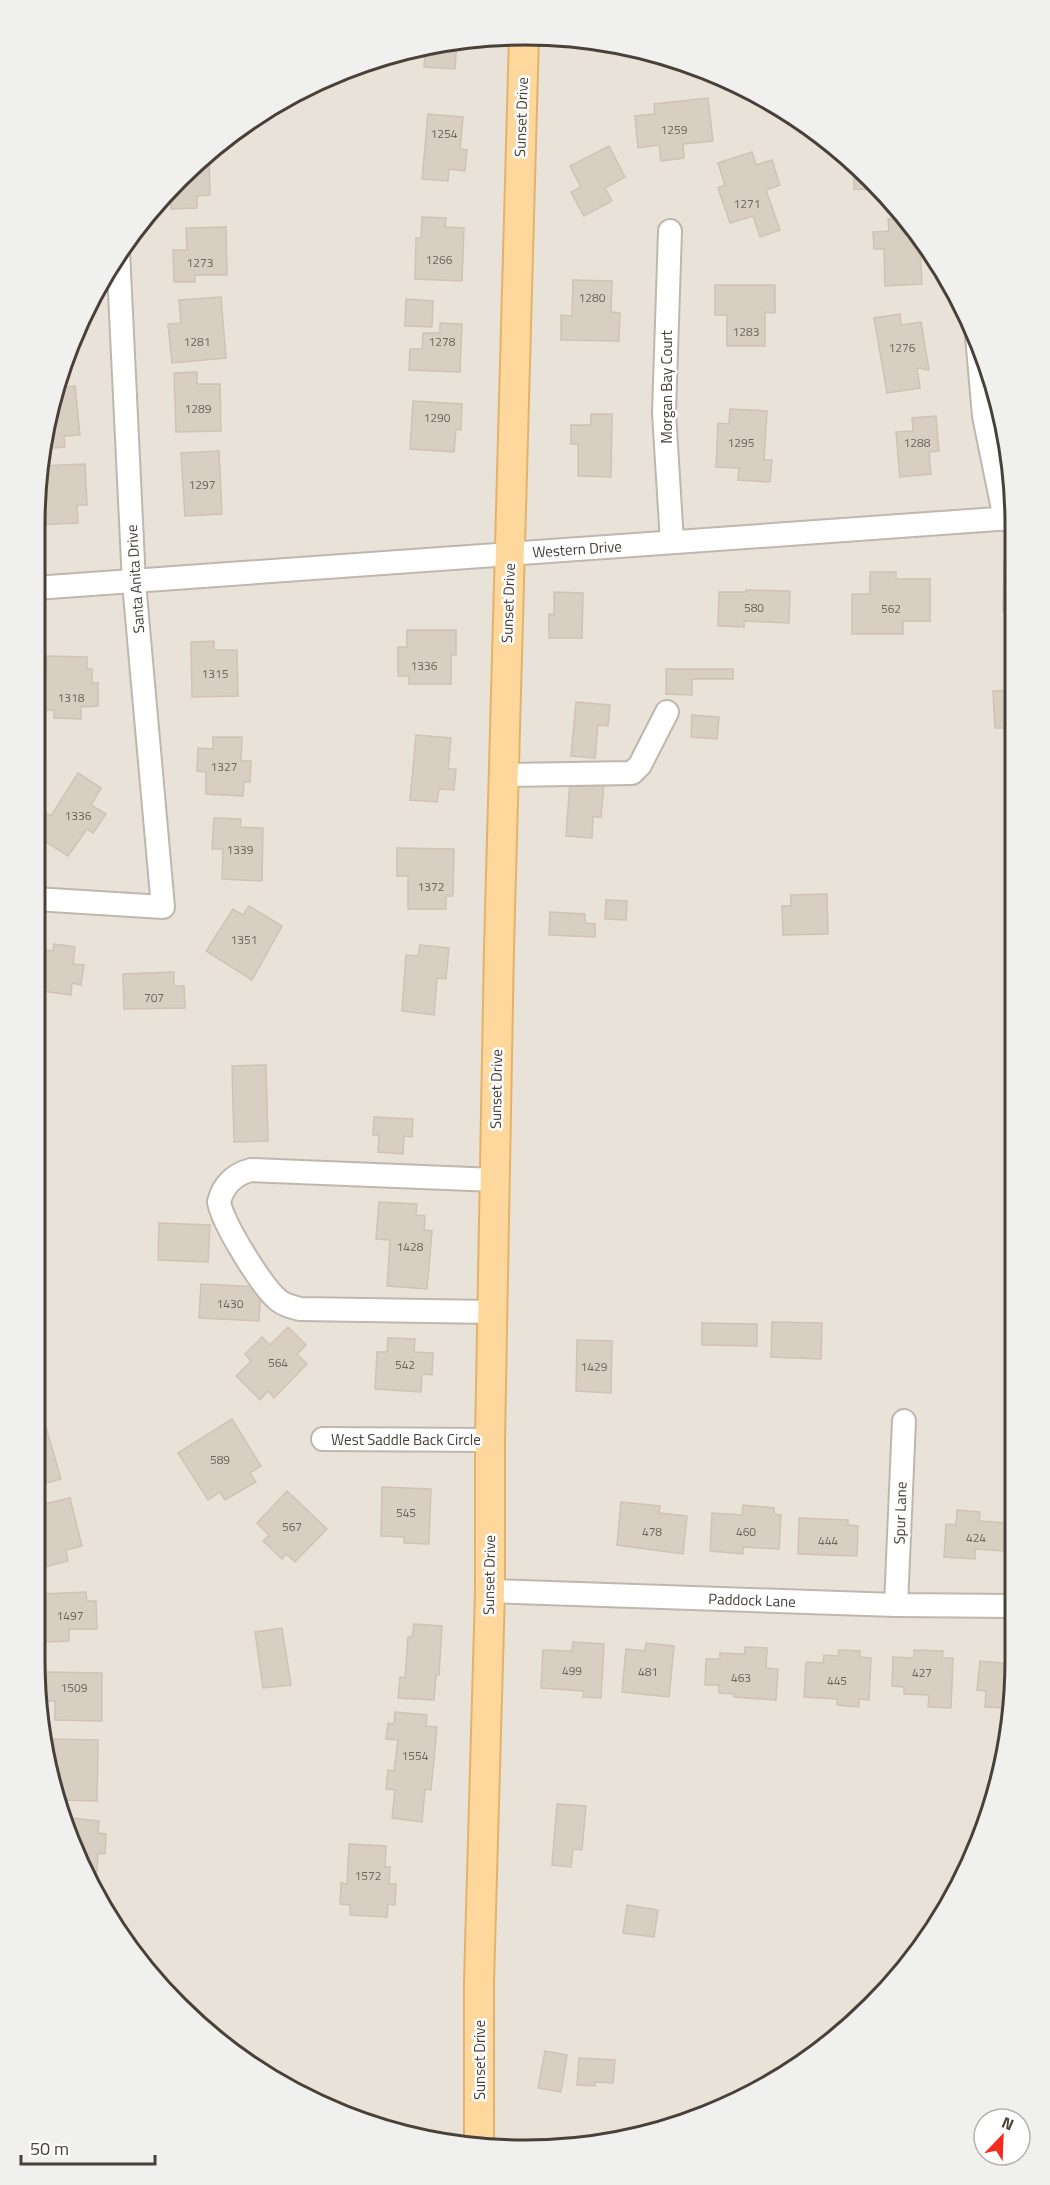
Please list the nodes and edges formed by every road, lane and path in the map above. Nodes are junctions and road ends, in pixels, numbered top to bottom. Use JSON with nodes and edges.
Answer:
{"nodes":[{"id":1,"x":524,"y":45,"type":"edge"},
{"id":2,"x":670,"y":231,"type":"dead end"},
{"id":3,"x":119,"y":269,"type":"edge"},
{"id":4,"x":980,"y":371,"type":"edge"},
{"id":5,"x":1004,"y":503,"type":"edge"},
{"id":6,"x":1005,"y":519,"type":"edge"},
{"id":7,"x":672,"y":542,"type":"junction"},
{"id":8,"x":509,"y":554,"type":"junction"},
{"id":9,"x":134,"y":583,"type":"junction"},
{"id":10,"x":45,"y":587,"type":"edge"},
{"id":11,"x":667,"y":712,"type":"dead end"},
{"id":12,"x":504,"y":775,"type":"junction"},
{"id":13,"x":45,"y":900,"type":"edge"},
{"id":14,"x":495,"y":1180,"type":"junction"},
{"id":15,"x":492,"y":1312,"type":"junction"},
{"id":16,"x":903,"y":1421,"type":"dead end"},
{"id":17,"x":323,"y":1438,"type":"dead end"},
{"id":18,"x":490,"y":1440,"type":"junction"},
{"id":19,"x":489,"y":1590,"type":"junction"},
{"id":20,"x":896,"y":1605,"type":"junction"},
{"id":21,"x":1005,"y":1606,"type":"edge"},
{"id":22,"x":479,"y":2138,"type":"edge"}],
"edges":[{"from":1,"to":8,"type":"main road","name":"Sunset Drive"},
{"from":2,"to":7,"type":"street","name":"Morgan Bay Court"},
{"from":3,"to":9,"type":"street","name":"Santa Anita Drive"},
{"from":4,"to":5,"type":"street"},
{"from":6,"to":7,"type":"street","name":"Western Drive"},
{"from":7,"to":8,"type":"street","name":"Western Drive"},
{"from":8,"to":9,"type":"street","name":"Western Drive"},
{"from":8,"to":12,"type":"main road","name":"Sunset Drive"},
{"from":9,"to":10,"type":"street","name":"Western Drive"},
{"from":9,"to":13,"type":"street","name":"Santa Anita Drive"},
{"from":11,"to":12,"type":"street"},
{"from":12,"to":14,"type":"main road","name":"Sunset Drive"},
{"from":14,"to":15,"type":"main road","name":"Sunset Drive"},
{"from":14,"to":15,"type":"street"},
{"from":15,"to":18,"type":"main road","name":"Sunset Drive"},
{"from":16,"to":20,"type":"street","name":"Spur Lane"},
{"from":17,"to":18,"type":"street","name":"West Saddle Back Circle"},
{"from":18,"to":19,"type":"main road","name":"Sunset Drive"},
{"from":19,"to":20,"type":"street","name":"Paddock Lane"},
{"from":19,"to":22,"type":"main road","name":"Sunset Drive"},
{"from":20,"to":21,"type":"street","name":"Paddock Lane"}]}
